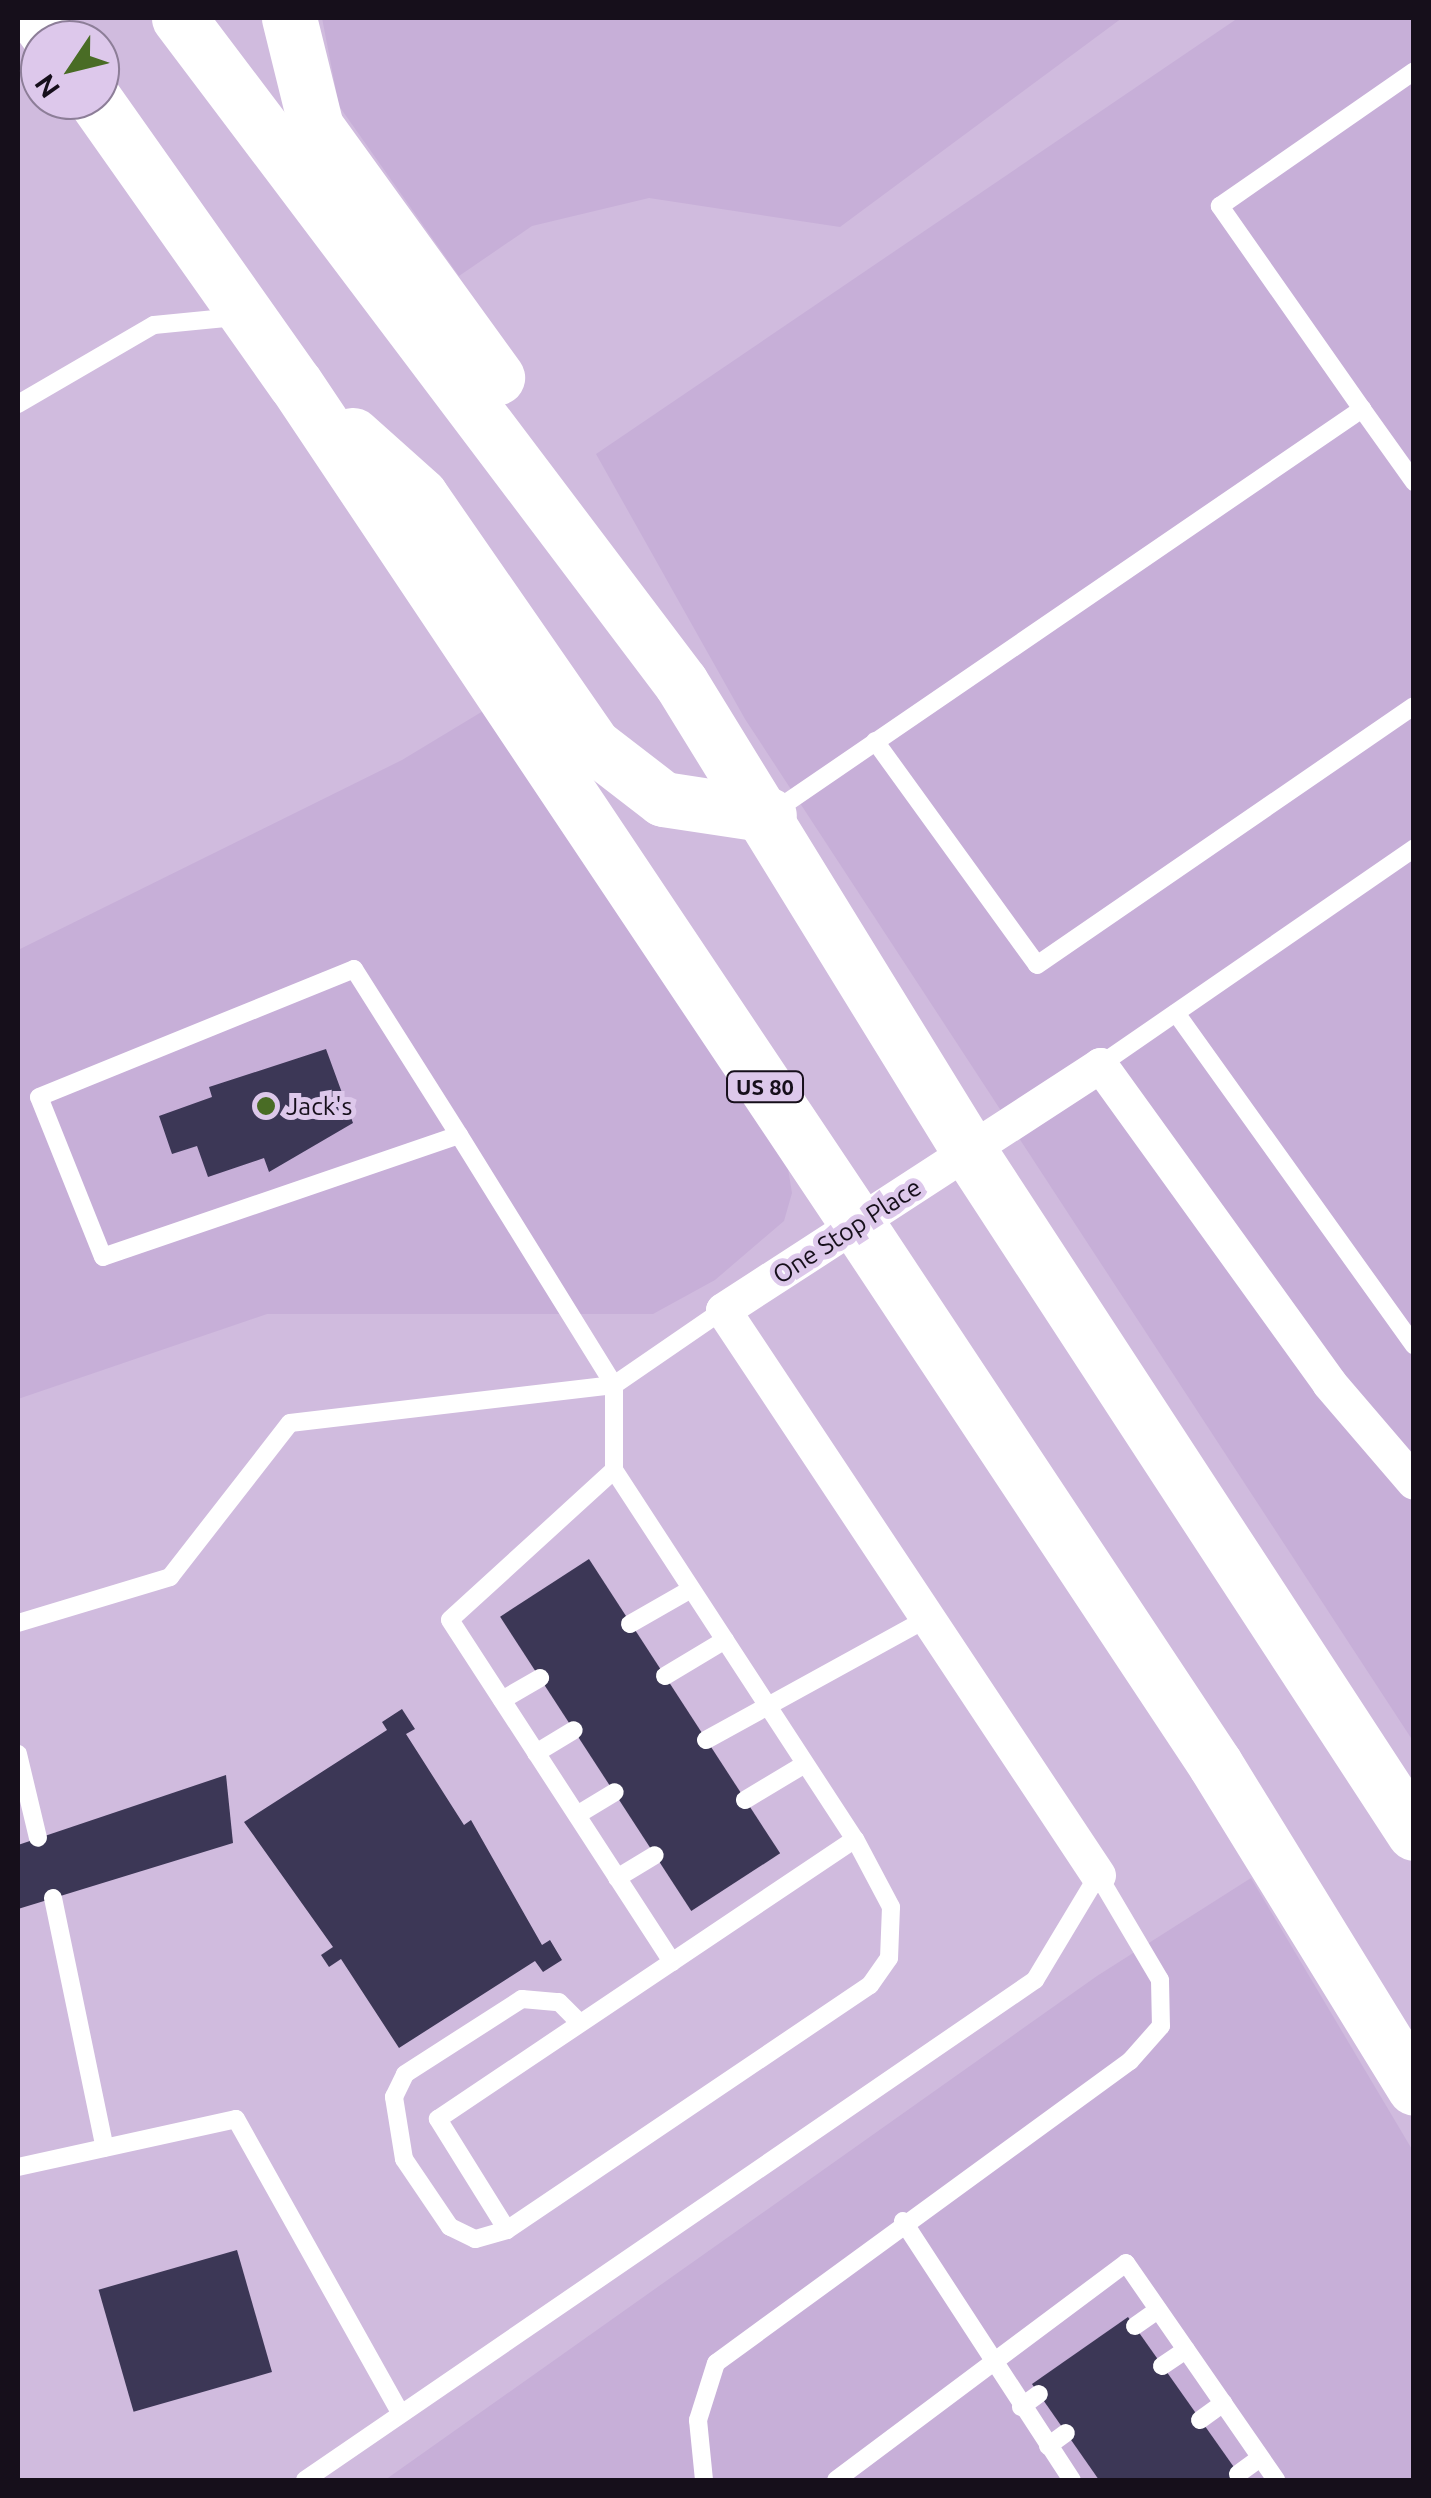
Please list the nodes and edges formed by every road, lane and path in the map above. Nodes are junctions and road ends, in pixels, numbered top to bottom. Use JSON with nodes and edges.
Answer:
{"nodes":[{"id":1,"x":179,"y":18,"type":"edge"},
{"id":2,"x":290,"y":18,"type":"edge"},
{"id":3,"x":1414,"y":71,"type":"edge"},
{"id":4,"x":109,"y":120,"type":"edge"},
{"id":5,"x":248,"y":316,"type":"junction"},
{"id":6,"x":296,"y":383,"type":"junction"},
{"id":7,"x":18,"y":404,"type":"edge"},
{"id":8,"x":1362,"y":409,"type":"junction"},
{"id":9,"x":1414,"y":482,"type":"edge"},
{"id":10,"x":681,"y":683,"type":"junction"},
{"id":11,"x":1414,"y":706,"type":"edge"},
{"id":12,"x":875,"y":741,"type":"junction"},
{"id":13,"x":769,"y":815,"type":"junction"},
{"id":14,"x":1414,"y":848,"type":"edge"},
{"id":15,"x":1176,"y":1013,"type":"junction"},
{"id":16,"x":1100,"y":1065,"type":"junction"},
{"id":17,"x":459,"y":1135,"type":"junction"},
{"id":18,"x":970,"y":1150,"type":"junction"},
{"id":19,"x":858,"y":1225,"type":"junction"},
{"id":20,"x":723,"y":1310,"type":"junction"},
{"id":21,"x":1414,"y":1346,"type":"edge"},
{"id":22,"x":614,"y":1384,"type":"junction"},
{"id":23,"x":614,"y":1470,"type":"junction"},
{"id":24,"x":1414,"y":1482,"type":"edge"},
{"id":25,"x":691,"y":1589,"type":"junction"},
{"id":26,"x":928,"y":1618,"type":"junction"},
{"id":27,"x":18,"y":1623,"type":"edge"},
{"id":28,"x":630,"y":1624,"type":"dead end"},
{"id":29,"x":725,"y":1640,"type":"junction"},
{"id":30,"x":665,"y":1676,"type":"dead end"},
{"id":31,"x":540,"y":1678,"type":"dead end"},
{"id":32,"x":502,"y":1700,"type":"junction"},
{"id":33,"x":767,"y":1705,"type":"junction"},
{"id":34,"x":574,"y":1730,"type":"dead end"},
{"id":35,"x":706,"y":1740,"type":"dead end"},
{"id":36,"x":536,"y":1753,"type":"junction"},
{"id":37,"x":18,"y":1754,"type":"edge"},
{"id":38,"x":805,"y":1764,"type":"junction"},
{"id":39,"x":616,"y":1792,"type":"dead end"},
{"id":40,"x":746,"y":1800,"type":"dead end"},
{"id":41,"x":577,"y":1815,"type":"junction"},
{"id":42,"x":1414,"y":1832,"type":"edge"},
{"id":43,"x":38,"y":1838,"type":"dead end"},
{"id":44,"x":855,"y":1839,"type":"junction"},
{"id":45,"x":656,"y":1854,"type":"dead end"},
{"id":46,"x":1098,"y":1875,"type":"junction"},
{"id":47,"x":617,"y":1878,"type":"junction"},
{"id":48,"x":53,"y":1898,"type":"dead end"},
{"id":49,"x":672,"y":1962,"type":"junction"},
{"id":50,"x":579,"y":2022,"type":"junction"},
{"id":51,"x":1414,"y":2088,"type":"edge"},
{"id":52,"x":104,"y":2148,"type":"junction"},
{"id":53,"x":18,"y":2167,"type":"edge"},
{"id":54,"x":903,"y":2221,"type":"junction"},
{"id":55,"x":508,"y":2230,"type":"junction"},
{"id":56,"x":1158,"y":2310,"type":"junction"},
{"id":57,"x":1135,"y":2326,"type":"dead end"},
{"id":58,"x":1186,"y":2350,"type":"junction"},
{"id":59,"x":1162,"y":2366,"type":"dead end"},
{"id":60,"x":996,"y":2369,"type":"junction"},
{"id":61,"x":1039,"y":2394,"type":"dead end"},
{"id":62,"x":1223,"y":2404,"type":"junction"},
{"id":63,"x":1021,"y":2407,"type":"junction"},
{"id":64,"x":400,"y":2412,"type":"junction"},
{"id":65,"x":1200,"y":2420,"type":"dead end"},
{"id":66,"x":1066,"y":2433,"type":"dead end"},
{"id":67,"x":1048,"y":2446,"type":"junction"},
{"id":68,"x":1260,"y":2458,"type":"junction"},
{"id":69,"x":1238,"y":2474,"type":"dead end"},
{"id":70,"x":305,"y":2480,"type":"edge"},
{"id":71,"x":704,"y":2480,"type":"edge"},
{"id":72,"x":836,"y":2480,"type":"edge"},
{"id":73,"x":1072,"y":2480,"type":"edge"},
{"id":74,"x":1276,"y":2480,"type":"edge"}],
"edges":[{"from":1,"to":10,"type":"main road"},
{"from":2,"to":10,"type":"main road"},
{"from":3,"to":8,"type":"lane"},
{"from":4,"to":5,"type":"main road","number":"US 80"},
{"from":5,"to":6,"type":"main road","number":"US 80"},
{"from":5,"to":7,"type":"lane"},
{"from":6,"to":13,"type":"main road"},
{"from":6,"to":19,"type":"main road","number":"US 80"},
{"from":8,"to":9,"type":"lane"},
{"from":8,"to":12,"type":"lane"},
{"from":10,"to":13,"type":"main road"},
{"from":11,"to":12,"type":"lane"},
{"from":12,"to":13,"type":"lane"},
{"from":13,"to":18,"type":"main road"},
{"from":14,"to":15,"type":"lane"},
{"from":15,"to":16,"type":"lane"},
{"from":15,"to":21,"type":"lane"},
{"from":16,"to":18,"type":"street","name":"One Stop Place"},
{"from":16,"to":24,"type":"street"},
{"from":17,"to":17,"type":"lane"},
{"from":17,"to":22,"type":"lane"},
{"from":18,"to":19,"type":"street","name":"One Stop Place"},
{"from":18,"to":42,"type":"main road"},
{"from":19,"to":20,"type":"street","name":"One Stop Place"},
{"from":19,"to":51,"type":"main road","number":"US 80"},
{"from":20,"to":22,"type":"lane"},
{"from":20,"to":26,"type":"street"},
{"from":22,"to":23,"type":"lane"},
{"from":22,"to":27,"type":"lane"},
{"from":23,"to":25,"type":"lane"},
{"from":23,"to":32,"type":"lane"},
{"from":25,"to":28,"type":"lane"},
{"from":25,"to":29,"type":"lane"},
{"from":26,"to":33,"type":"lane"},
{"from":26,"to":46,"type":"street"},
{"from":29,"to":30,"type":"lane"},
{"from":29,"to":33,"type":"lane"},
{"from":31,"to":32,"type":"lane"},
{"from":32,"to":36,"type":"lane"},
{"from":33,"to":35,"type":"lane"},
{"from":33,"to":38,"type":"lane"},
{"from":34,"to":36,"type":"lane"},
{"from":36,"to":41,"type":"lane"},
{"from":37,"to":43,"type":"lane"},
{"from":38,"to":40,"type":"lane"},
{"from":38,"to":44,"type":"lane"},
{"from":39,"to":41,"type":"lane"},
{"from":41,"to":47,"type":"lane"},
{"from":44,"to":49,"type":"lane"},
{"from":44,"to":55,"type":"lane"},
{"from":45,"to":47,"type":"lane"},
{"from":46,"to":54,"type":"lane"},
{"from":46,"to":64,"type":"lane"},
{"from":47,"to":49,"type":"lane"},
{"from":48,"to":52,"type":"lane"},
{"from":49,"to":50,"type":"lane"},
{"from":50,"to":55,"type":"lane"},
{"from":50,"to":55,"type":"lane"},
{"from":52,"to":53,"type":"lane"},
{"from":52,"to":64,"type":"lane"},
{"from":54,"to":60,"type":"lane"},
{"from":54,"to":71,"type":"lane"},
{"from":56,"to":57,"type":"lane"},
{"from":56,"to":58,"type":"lane"},
{"from":56,"to":60,"type":"lane"},
{"from":58,"to":59,"type":"lane"},
{"from":58,"to":62,"type":"lane"},
{"from":60,"to":63,"type":"lane"},
{"from":60,"to":72,"type":"lane"},
{"from":61,"to":63,"type":"lane"},
{"from":62,"to":65,"type":"lane"},
{"from":62,"to":68,"type":"lane"},
{"from":63,"to":67,"type":"lane"},
{"from":64,"to":70,"type":"lane"},
{"from":66,"to":67,"type":"lane"},
{"from":67,"to":73,"type":"lane"},
{"from":68,"to":69,"type":"lane"},
{"from":68,"to":74,"type":"lane"}]}
